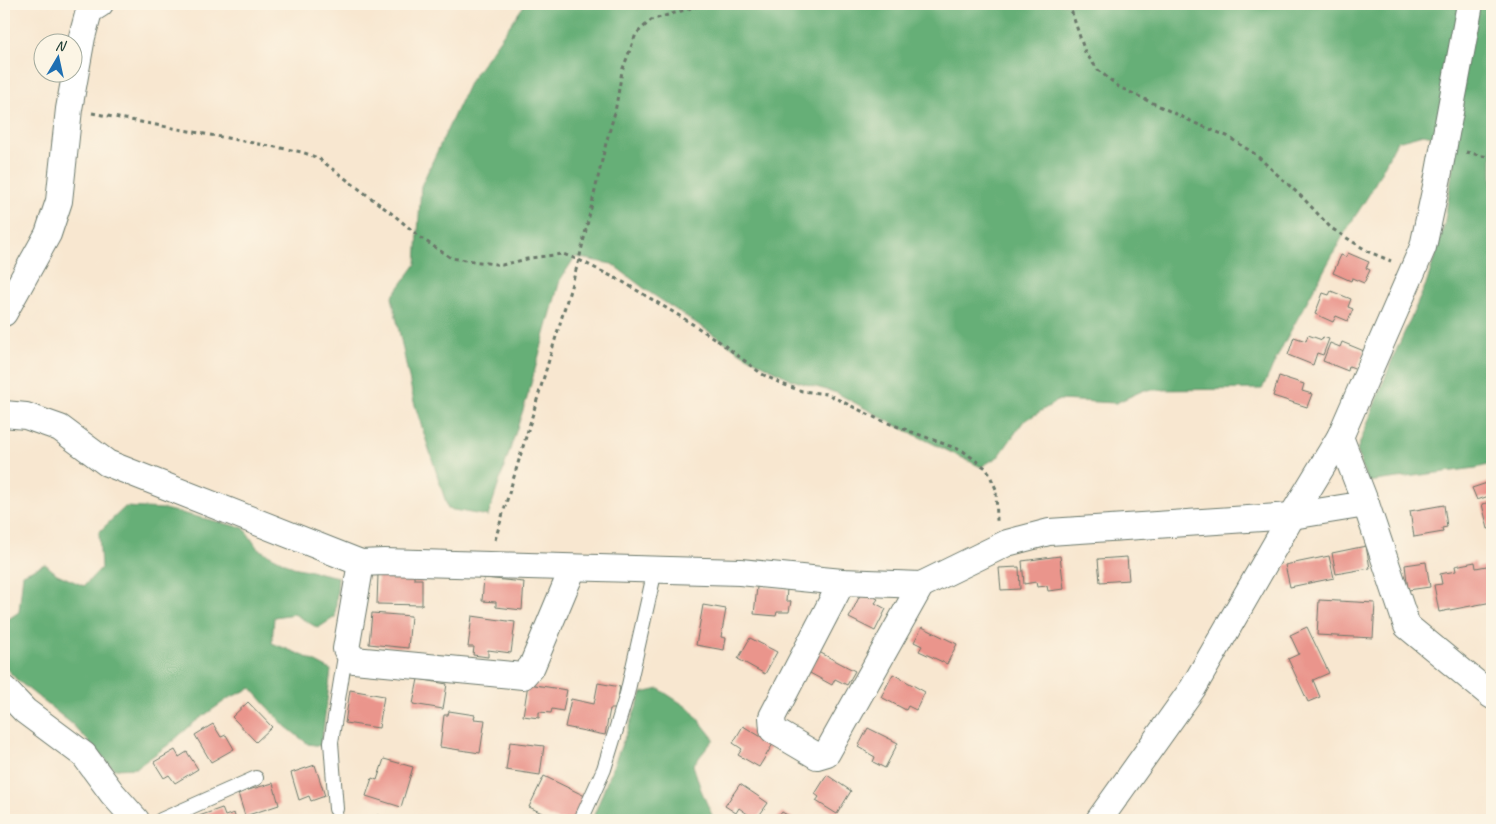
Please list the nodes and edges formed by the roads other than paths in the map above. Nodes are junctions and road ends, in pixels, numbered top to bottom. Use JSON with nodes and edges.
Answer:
{"nodes":[{"id":1,"x":100,"y":4,"type":"edge"},
{"id":2,"x":1470,"y":4,"type":"edge"},
{"id":3,"x":4,"y":313,"type":"edge"},
{"id":4,"x":4,"y":414,"type":"edge"},
{"id":5,"x":1340,"y":437,"type":"junction"},
{"id":6,"x":1366,"y":504,"type":"junction"},
{"id":7,"x":1292,"y":516,"type":"junction"},
{"id":8,"x":360,"y":562,"type":"junction"},
{"id":9,"x":573,"y":568,"type":"junction"},
{"id":10,"x":655,"y":570,"type":"junction"},
{"id":11,"x":842,"y":582,"type":"junction"},
{"id":12,"x":921,"y":585,"type":"junction"},
{"id":13,"x":346,"y":649,"type":"junction"},
{"id":14,"x":4,"y":689,"type":"edge"},
{"id":15,"x":1492,"y":696,"type":"edge"},
{"id":16,"x":256,"y":778,"type":"dead end"},
{"id":17,"x":336,"y":809,"type":"dead end"},
{"id":18,"x":136,"y":820,"type":"edge"},
{"id":19,"x":161,"y":820,"type":"edge"},
{"id":20,"x":581,"y":820,"type":"edge"},
{"id":21,"x":1099,"y":820,"type":"edge"}],
"edges":[{"from":1,"to":3,"type":"street"},
{"from":2,"to":5,"type":"street"},
{"from":4,"to":8,"type":"street"},
{"from":5,"to":6,"type":"street"},
{"from":5,"to":7,"type":"street"},
{"from":6,"to":7,"type":"street"},
{"from":6,"to":15,"type":"street"},
{"from":7,"to":12,"type":"street"},
{"from":7,"to":21,"type":"street"},
{"from":8,"to":9,"type":"street"},
{"from":8,"to":13,"type":"street"},
{"from":9,"to":10,"type":"street"},
{"from":9,"to":13,"type":"street"},
{"from":10,"to":11,"type":"street"},
{"from":10,"to":20,"type":"lane"},
{"from":11,"to":12,"type":"street"},
{"from":11,"to":12,"type":"street"},
{"from":13,"to":17,"type":"lane"},
{"from":14,"to":18,"type":"street"},
{"from":16,"to":19,"type":"lane"}]}
